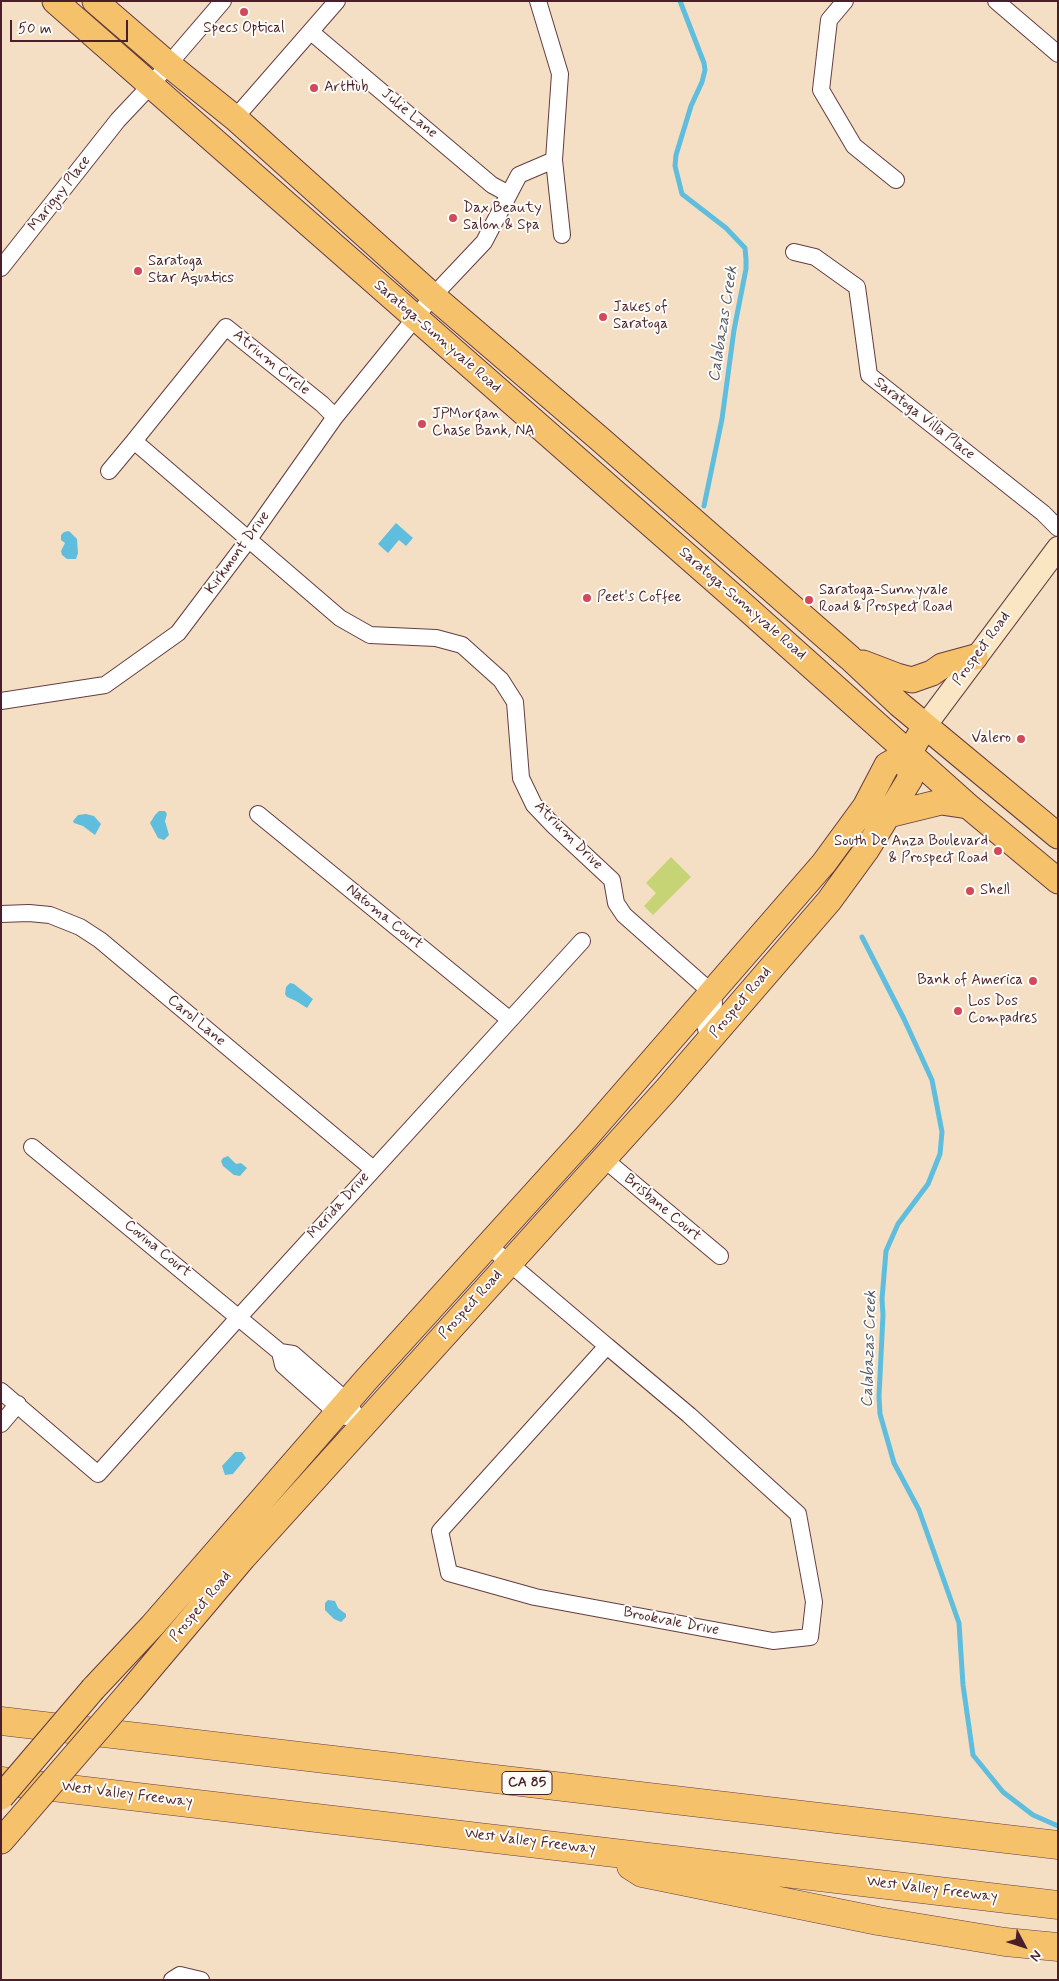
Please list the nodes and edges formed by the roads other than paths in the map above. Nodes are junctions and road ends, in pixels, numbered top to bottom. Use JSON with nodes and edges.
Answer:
{"nodes":[{"id":1,"x":55,"y":1,"type":"edge"},
{"id":2,"x":95,"y":1,"type":"edge"},
{"id":3,"x":223,"y":1,"type":"edge"},
{"id":4,"x":337,"y":1,"type":"edge"},
{"id":5,"x":538,"y":1,"type":"edge"},
{"id":6,"x":845,"y":1,"type":"edge"},
{"id":7,"x":996,"y":1,"type":"edge"},
{"id":8,"x":311,"y":32,"type":"junction"},
{"id":9,"x":1058,"y":54,"type":"edge"},
{"id":10,"x":168,"y":64,"type":"junction"},
{"id":11,"x":150,"y":86,"type":"junction"},
{"id":12,"x":235,"y":118,"type":"junction"},
{"id":13,"x":554,"y":160,"type":"junction"},
{"id":14,"x":896,"y":180,"type":"dead end"},
{"id":15,"x":509,"y":194,"type":"junction"},
{"id":16,"x":562,"y":235,"type":"dead end"},
{"id":17,"x":794,"y":252,"type":"dead end"},
{"id":18,"x":1,"y":268,"type":"edge"},
{"id":19,"x":432,"y":296,"type":"junction"},
{"id":20,"x":416,"y":319,"type":"junction"},
{"id":21,"x":335,"y":417,"type":"junction"},
{"id":22,"x":134,"y":441,"type":"junction"},
{"id":23,"x":109,"y":471,"type":"dead end"},
{"id":24,"x":1058,"y":528,"type":"edge"},
{"id":25,"x":249,"y":539,"type":"junction"},
{"id":26,"x":1058,"y":548,"type":"edge"},
{"id":27,"x":976,"y":657,"type":"junction"},
{"id":28,"x":850,"y":658,"type":"junction"},
{"id":29,"x":1,"y":701,"type":"edge"},
{"id":30,"x":925,"y":726,"type":"junction"},
{"id":31,"x":909,"y":753,"type":"junction"},
{"id":32,"x":968,"y":806,"type":"junction"},
{"id":33,"x":258,"y":814,"type":"dead end"},
{"id":34,"x":888,"y":815,"type":"junction"},
{"id":35,"x":1058,"y":836,"type":"edge"},
{"id":36,"x":1058,"y":881,"type":"edge"},
{"id":37,"x":1,"y":914,"type":"edge"},
{"id":38,"x":582,"y":941,"type":"dead end"},
{"id":39,"x":711,"y":992,"type":"junction"},
{"id":40,"x":510,"y":1020,"type":"junction"},
{"id":41,"x":710,"y":1040,"type":"junction"},
{"id":42,"x":32,"y":1147,"type":"dead end"},
{"id":43,"x":604,"y":1159,"type":"junction"},
{"id":44,"x":373,"y":1169,"type":"junction"},
{"id":45,"x":488,"y":1245,"type":"junction"},
{"id":46,"x":720,"y":1256,"type":"dead end"},
{"id":47,"x":509,"y":1263,"type":"junction"},
{"id":48,"x":239,"y":1316,"type":"junction"},
{"id":49,"x":607,"y":1346,"type":"junction"},
{"id":50,"x":1,"y":1391,"type":"edge"},
{"id":51,"x":18,"y":1404,"type":"junction"},
{"id":52,"x":342,"y":1407,"type":"junction"},
{"id":53,"x":1,"y":1424,"type":"edge"},
{"id":54,"x":362,"y":1425,"type":"junction"},
{"id":55,"x":1,"y":1721,"type":"edge"},
{"id":56,"x":1,"y":1781,"type":"edge"},
{"id":57,"x":1,"y":1796,"type":"edge"},
{"id":58,"x":8,"y":1834,"type":"edge"},
{"id":59,"x":1055,"y":1845,"type":"edge"},
{"id":60,"x":608,"y":1852,"type":"junction"},
{"id":61,"x":1058,"y":1905,"type":"edge"},
{"id":62,"x":1058,"y":1947,"type":"edge"},
{"id":63,"x":176,"y":1978,"type":"edge"},
{"id":64,"x":201,"y":1980,"type":"edge"}],
"edges":[{"from":1,"to":11,"type":"main road","name":"Saratoga-Sunnyvale Road"},
{"from":2,"to":10,"type":"main road","name":"Saratoga-Sunnyvale Road"},
{"from":3,"to":10,"type":"street","name":"Marigny Place"},
{"from":4,"to":8,"type":"street"},
{"from":5,"to":13,"type":"street"},
{"from":6,"to":14,"type":"street"},
{"from":7,"to":9,"type":"street"},
{"from":8,"to":12,"type":"street"},
{"from":8,"to":15,"type":"street","name":"Julie Lane"},
{"from":10,"to":11,"type":"street","name":"Marigny Place"},
{"from":10,"to":12,"type":"main road","name":"Saratoga-Sunnyvale Road"},
{"from":11,"to":18,"type":"street","name":"Marigny Place"},
{"from":11,"to":20,"type":"main road","name":"Saratoga-Sunnyvale Road"},
{"from":12,"to":19,"type":"main road","name":"Saratoga-Sunnyvale Road"},
{"from":13,"to":15,"type":"street","name":"Kirkmont Drive"},
{"from":13,"to":16,"type":"street"},
{"from":15,"to":19,"type":"street","name":"Kirkmont Drive"},
{"from":17,"to":24,"type":"street","name":"Saratoga Villa Place"},
{"from":19,"to":20,"type":"street","name":"Kirkmont Drive"},
{"from":19,"to":28,"type":"main road","name":"Saratoga-Sunnyvale Road"},
{"from":20,"to":21,"type":"street","name":"Kirkmont Drive"},
{"from":20,"to":31,"type":"main road","name":"Saratoga-Sunnyvale Road"},
{"from":21,"to":22,"type":"street","name":"Atrium Circle"},
{"from":21,"to":25,"type":"street","name":"Kirkmont Drive"},
{"from":22,"to":23,"type":"street","name":"Atrium Circle"},
{"from":22,"to":25,"type":"street"},
{"from":25,"to":29,"type":"street","name":"Kirkmont Drive"},
{"from":25,"to":39,"type":"street","name":"Atrium Drive"},
{"from":26,"to":27,"type":"main road","name":"Prospect Road"},
{"from":27,"to":28,"type":"main road"},
{"from":27,"to":30,"type":"main road","name":"Prospect Road"},
{"from":28,"to":30,"type":"main road","name":"Saratoga-Sunnyvale Road"},
{"from":30,"to":31,"type":"main road","name":"Prospect Road"},
{"from":30,"to":35,"type":"main road","name":"Saratoga-Sunnyvale Road"},
{"from":31,"to":32,"type":"main road","name":"Saratoga-Sunnyvale Road"},
{"from":31,"to":34,"type":"main road","name":"Prospect Road"},
{"from":31,"to":39,"type":"main road","name":"Prospect Road"},
{"from":32,"to":34,"type":"main road"},
{"from":32,"to":36,"type":"main road","name":"Saratoga-Sunnyvale Road"},
{"from":33,"to":40,"type":"street","name":"Natoma Court"},
{"from":34,"to":41,"type":"main road","name":"Prospect Road"},
{"from":37,"to":44,"type":"street","name":"Carol Lane"},
{"from":38,"to":40,"type":"street","name":"Merida Drive"},
{"from":39,"to":41,"type":"street"},
{"from":39,"to":45,"type":"main road","name":"Prospect Road"},
{"from":40,"to":44,"type":"street","name":"Merida Drive"},
{"from":41,"to":43,"type":"main road","name":"Prospect Road"},
{"from":42,"to":48,"type":"street","name":"Covina Court"},
{"from":43,"to":46,"type":"street","name":"Brisbane Court"},
{"from":43,"to":47,"type":"main road","name":"Prospect Road"},
{"from":44,"to":48,"type":"street","name":"Merida Drive"},
{"from":45,"to":47,"type":"street","name":"Brookvale Drive"},
{"from":45,"to":52,"type":"main road","name":"Prospect Road"},
{"from":47,"to":49,"type":"street","name":"Brookvale Drive"},
{"from":47,"to":54,"type":"main road","name":"Prospect Road"},
{"from":48,"to":51,"type":"street","name":"Merida Drive"},
{"from":48,"to":52,"type":"street","name":"Covina Court"},
{"from":49,"to":49,"type":"street","name":"Brookvale Drive"},
{"from":50,"to":51,"type":"street"},
{"from":51,"to":53,"type":"street"},
{"from":52,"to":54,"type":"street","name":"Covina Court"},
{"from":52,"to":57,"type":"main road","name":"Prospect Road","bridge":true},
{"from":54,"to":58,"type":"main road","name":"Prospect Road","bridge":true},
{"from":55,"to":59,"type":"highway","number":"CA 85"},
{"from":56,"to":60,"type":"highway","name":"West Valley Freeway"},
{"from":60,"to":61,"type":"highway","name":"West Valley Freeway"},
{"from":60,"to":62,"type":"highway"},
{"from":63,"to":64,"type":"street"}]}
